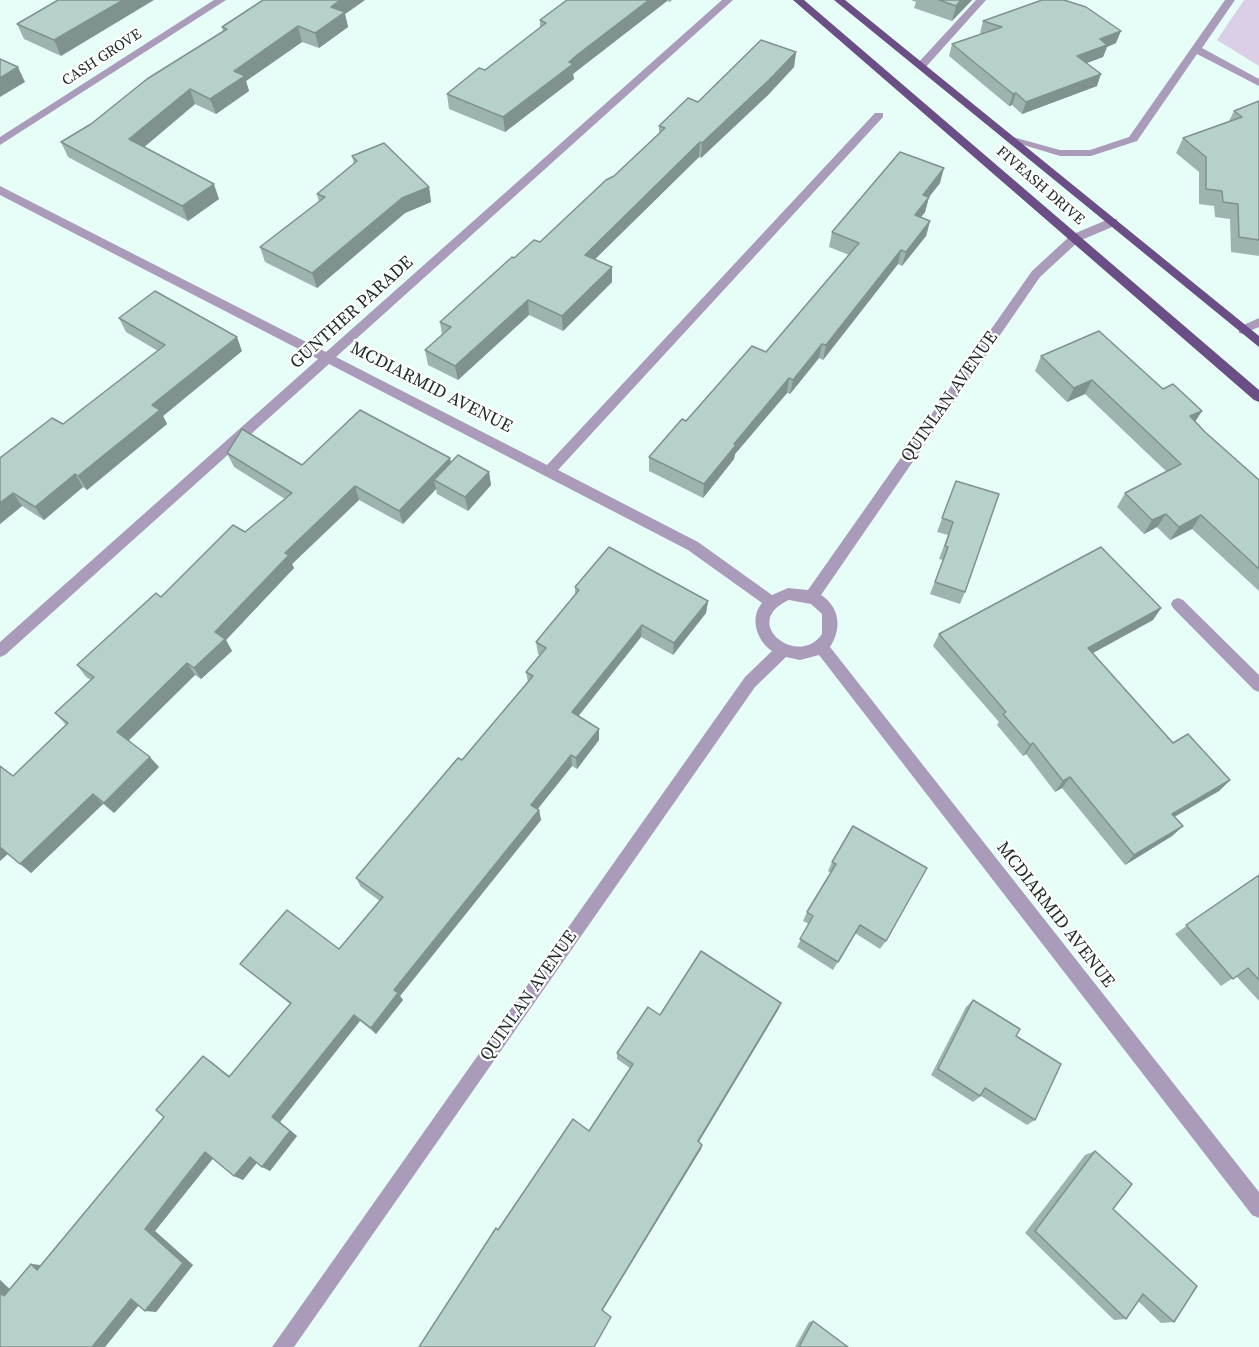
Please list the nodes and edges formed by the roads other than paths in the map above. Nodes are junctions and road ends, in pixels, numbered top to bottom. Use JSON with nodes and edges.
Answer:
{"nodes":[{"id":1,"x":221,"y":0,"type":"edge"},
{"id":2,"x":728,"y":0,"type":"edge"},
{"id":3,"x":798,"y":0,"type":"edge"},
{"id":4,"x":839,"y":0,"type":"edge"},
{"id":5,"x":981,"y":0,"type":"edge"},
{"id":6,"x":1230,"y":0,"type":"edge"},
{"id":7,"x":1196,"y":49,"type":"junction"},
{"id":8,"x":921,"y":66,"type":"junction"},
{"id":9,"x":1259,"y":83,"type":"edge"},
{"id":10,"x":879,"y":115,"type":"dead end"},
{"id":11,"x":1009,"y":139,"type":"junction"},
{"id":12,"x":0,"y":142,"type":"edge"},
{"id":13,"x":0,"y":190,"type":"edge"},
{"id":14,"x":1113,"y":222,"type":"junction"},
{"id":15,"x":1076,"y":238,"type":"junction"},
{"id":16,"x":1259,"y":322,"type":"edge"},
{"id":17,"x":1243,"y":330,"type":"junction"},
{"id":18,"x":1259,"y":343,"type":"edge"},
{"id":19,"x":330,"y":357,"type":"junction"},
{"id":20,"x":1259,"y":397,"type":"edge"},
{"id":21,"x":549,"y":471,"type":"junction"},
{"id":22,"x":811,"y":598,"type":"junction"},
{"id":23,"x":771,"y":602,"type":"junction"},
{"id":24,"x":1178,"y":604,"type":"dead end"},
{"id":25,"x":821,"y":646,"type":"junction"},
{"id":26,"x":783,"y":650,"type":"junction"},
{"id":27,"x":0,"y":651,"type":"edge"},
{"id":28,"x":1259,"y":686,"type":"edge"},
{"id":29,"x":1259,"y":1208,"type":"edge"},
{"id":30,"x":282,"y":1347,"type":"edge"}],
"edges":[{"from":1,"to":12,"type":"street","name":"CASH GROVE"},
{"from":2,"to":19,"type":"street","name":"GUNTHER PARADE"},
{"from":3,"to":15,"type":"main road","name":"FIVEASH DRIVE"},
{"from":4,"to":8,"type":"main road","name":"FIVEASH DRIVE"},
{"from":5,"to":8,"type":"street"},
{"from":6,"to":7,"type":"street"},
{"from":7,"to":9,"type":"street"},
{"from":7,"to":11,"type":"street"},
{"from":8,"to":11,"type":"main road","name":"FIVEASH DRIVE"},
{"from":10,"to":21,"type":"street"},
{"from":11,"to":14,"type":"main road","name":"FIVEASH DRIVE"},
{"from":13,"to":19,"type":"street","name":"MCDIARMID AVENUE"},
{"from":14,"to":15,"type":"street","name":"QUINLAN AVENUE"},
{"from":14,"to":17,"type":"main road","name":"FIVEASH DRIVE"},
{"from":15,"to":20,"type":"main road","name":"FIVEASH DRIVE"},
{"from":15,"to":22,"type":"street","name":"QUINLAN AVENUE"},
{"from":16,"to":17,"type":"street"},
{"from":17,"to":18,"type":"main road","name":"FIVEASH DRIVE"},
{"from":19,"to":21,"type":"street","name":"MCDIARMID AVENUE"},
{"from":19,"to":27,"type":"street","name":"GUNTHER PARADE"},
{"from":21,"to":23,"type":"street","name":"MCDIARMID AVENUE"},
{"from":22,"to":23,"type":"street"},
{"from":22,"to":25,"type":"street"},
{"from":23,"to":26,"type":"street"},
{"from":24,"to":28,"type":"street"},
{"from":25,"to":26,"type":"street"},
{"from":25,"to":29,"type":"street","name":"MCDIARMID AVENUE"},
{"from":26,"to":30,"type":"street","name":"QUINLAN AVENUE"}]}
